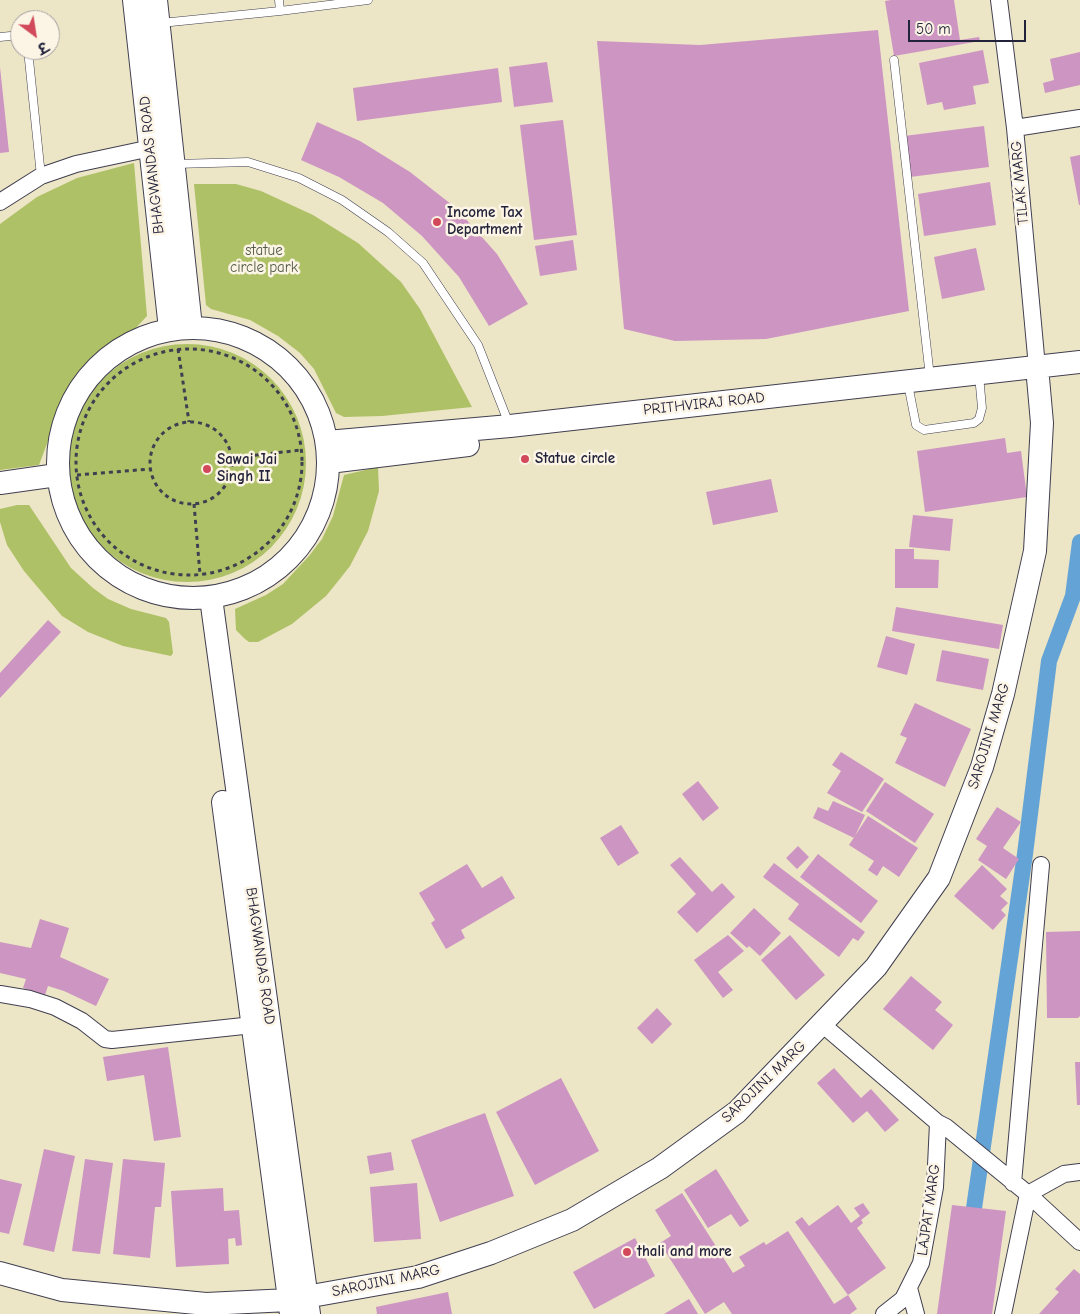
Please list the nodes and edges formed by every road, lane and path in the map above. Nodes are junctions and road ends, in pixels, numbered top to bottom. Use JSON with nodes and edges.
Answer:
{"nodes":[{"id":1,"x":134,"y":0,"type":"edge"},
{"id":2,"x":156,"y":0,"type":"edge"},
{"id":3,"x":279,"y":0,"type":"edge"},
{"id":4,"x":368,"y":0,"type":"edge"},
{"id":5,"x":999,"y":0,"type":"edge"},
{"id":6,"x":280,"y":10,"type":"junction"},
{"id":7,"x":159,"y":24,"type":"junction"},
{"id":8,"x":29,"y":60,"type":"edge"},
{"id":9,"x":894,"y":60,"type":"dead end"},
{"id":10,"x":1080,"y":118,"type":"edge"},
{"id":11,"x":1015,"y":128,"type":"junction"},
{"id":12,"x":161,"y":162,"type":"junction"},
{"id":13,"x":41,"y":176,"type":"junction"},
{"id":14,"x":0,"y":202,"type":"edge"},
{"id":15,"x":180,"y":335,"type":"junction"},
{"id":16,"x":1080,"y":362,"type":"edge"},
{"id":17,"x":1037,"y":372,"type":"junction"},
{"id":18,"x":1080,"y":372,"type":"edge"},
{"id":19,"x":980,"y":378,"type":"junction"},
{"id":20,"x":930,"y":379,"type":"junction"},
{"id":21,"x":909,"y":387,"type":"junction"},
{"id":22,"x":188,"y":422,"type":"junction"},
{"id":23,"x":510,"y":426,"type":"junction"},
{"id":24,"x":302,"y":450,"type":"junction"},
{"id":25,"x":328,"y":452,"type":"junction"},
{"id":26,"x":231,"y":458,"type":"junction"},
{"id":27,"x":150,"y":469,"type":"junction"},
{"id":28,"x":67,"y":475,"type":"junction"},
{"id":29,"x":0,"y":483,"type":"edge"},
{"id":30,"x":194,"y":504,"type":"junction"},
{"id":31,"x":200,"y":574,"type":"junction"},
{"id":32,"x":203,"y":598,"type":"junction"},
{"id":33,"x":1041,"y":865,"type":"dead end"},
{"id":34,"x":0,"y":994,"type":"edge"},
{"id":35,"x":253,"y":1025,"type":"junction"},
{"id":36,"x":823,"y":1025,"type":"junction"},
{"id":37,"x":942,"y":1124,"type":"junction"},
{"id":38,"x":1080,"y":1172,"type":"edge"},
{"id":39,"x":1013,"y":1183,"type":"junction"},
{"id":40,"x":1028,"y":1194,"type":"junction"},
{"id":41,"x":1080,"y":1242,"type":"edge"},
{"id":42,"x":0,"y":1273,"type":"edge"},
{"id":43,"x":909,"y":1288,"type":"junction"},
{"id":44,"x":299,"y":1306,"type":"edge"},
{"id":45,"x":884,"y":1314,"type":"edge"},
{"id":46,"x":916,"y":1314,"type":"edge"},
{"id":47,"x":1003,"y":1314,"type":"edge"}],
"edges":[{"from":1,"to":12,"type":"street","name":"BHAGWANDAS ROAD"},
{"from":2,"to":7,"type":"street","name":"BHAGWANDAS ROAD"},
{"from":3,"to":6,"type":"lane"},
{"from":4,"to":6,"type":"lane"},
{"from":5,"to":11,"type":"street","name":"TILAK MARG"},
{"from":6,"to":7,"type":"lane"},
{"from":7,"to":12,"type":"street","name":"BHAGWANDAS ROAD"},
{"from":8,"to":13,"type":"lane"},
{"from":9,"to":20,"type":"lane"},
{"from":10,"to":11,"type":"street"},
{"from":11,"to":17,"type":"street","name":"TILAK MARG"},
{"from":12,"to":13,"type":"street"},
{"from":12,"to":15,"type":"street","name":"BHAGWANDAS ROAD"},
{"from":12,"to":23,"type":"lane"},
{"from":13,"to":14,"type":"street"},
{"from":15,"to":22,"type":"path"},
{"from":15,"to":24,"type":"path"},
{"from":15,"to":25,"type":"street"},
{"from":15,"to":28,"type":"path"},
{"from":15,"to":28,"type":"street"},
{"from":16,"to":17,"type":"street","name":"PRITHVIRAJ ROAD"},
{"from":17,"to":18,"type":"street","name":"PRITHVIRAJ ROAD"},
{"from":17,"to":19,"type":"street","name":"PRITHVIRAJ ROAD"},
{"from":17,"to":36,"type":"street","name":"SAROJINI MARG"},
{"from":19,"to":20,"type":"street","name":"PRITHVIRAJ ROAD"},
{"from":19,"to":21,"type":"street","name":"PRITHVIRAJ ROAD"},
{"from":19,"to":21,"type":"lane"},
{"from":20,"to":21,"type":"street","name":"PRITHVIRAJ ROAD"},
{"from":21,"to":23,"type":"street","name":"PRITHVIRAJ ROAD"},
{"from":21,"to":25,"type":"street","name":"PRITHVIRAJ ROAD"},
{"from":22,"to":26,"type":"path"},
{"from":22,"to":27,"type":"path"},
{"from":23,"to":25,"type":"street","name":"PRITHVIRAJ ROAD"},
{"from":24,"to":26,"type":"path"},
{"from":24,"to":31,"type":"path"},
{"from":25,"to":32,"type":"street"},
{"from":26,"to":30,"type":"path"},
{"from":27,"to":28,"type":"path"},
{"from":27,"to":30,"type":"path"},
{"from":28,"to":29,"type":"street"},
{"from":28,"to":31,"type":"path"},
{"from":28,"to":32,"type":"street"},
{"from":30,"to":31,"type":"path"},
{"from":32,"to":35,"type":"street","name":"BHAGWANDAS ROAD"},
{"from":32,"to":44,"type":"street","name":"BHAGWANDAS ROAD"},
{"from":33,"to":39,"type":"street"},
{"from":34,"to":35,"type":"street"},
{"from":35,"to":44,"type":"street","name":"BHAGWANDAS ROAD"},
{"from":36,"to":37,"type":"street"},
{"from":36,"to":44,"type":"street","name":"SAROJINI MARG"},
{"from":37,"to":39,"type":"street"},
{"from":37,"to":43,"type":"street","name":"LAJPAT MARG"},
{"from":38,"to":40,"type":"street"},
{"from":39,"to":40,"type":"street"},
{"from":40,"to":41,"type":"street"},
{"from":40,"to":47,"type":"street"},
{"from":42,"to":44,"type":"street","name":"SAROJINI MARG"},
{"from":43,"to":45,"type":"street","name":"LAJPAT MARG"},
{"from":43,"to":46,"type":"street"}]}
